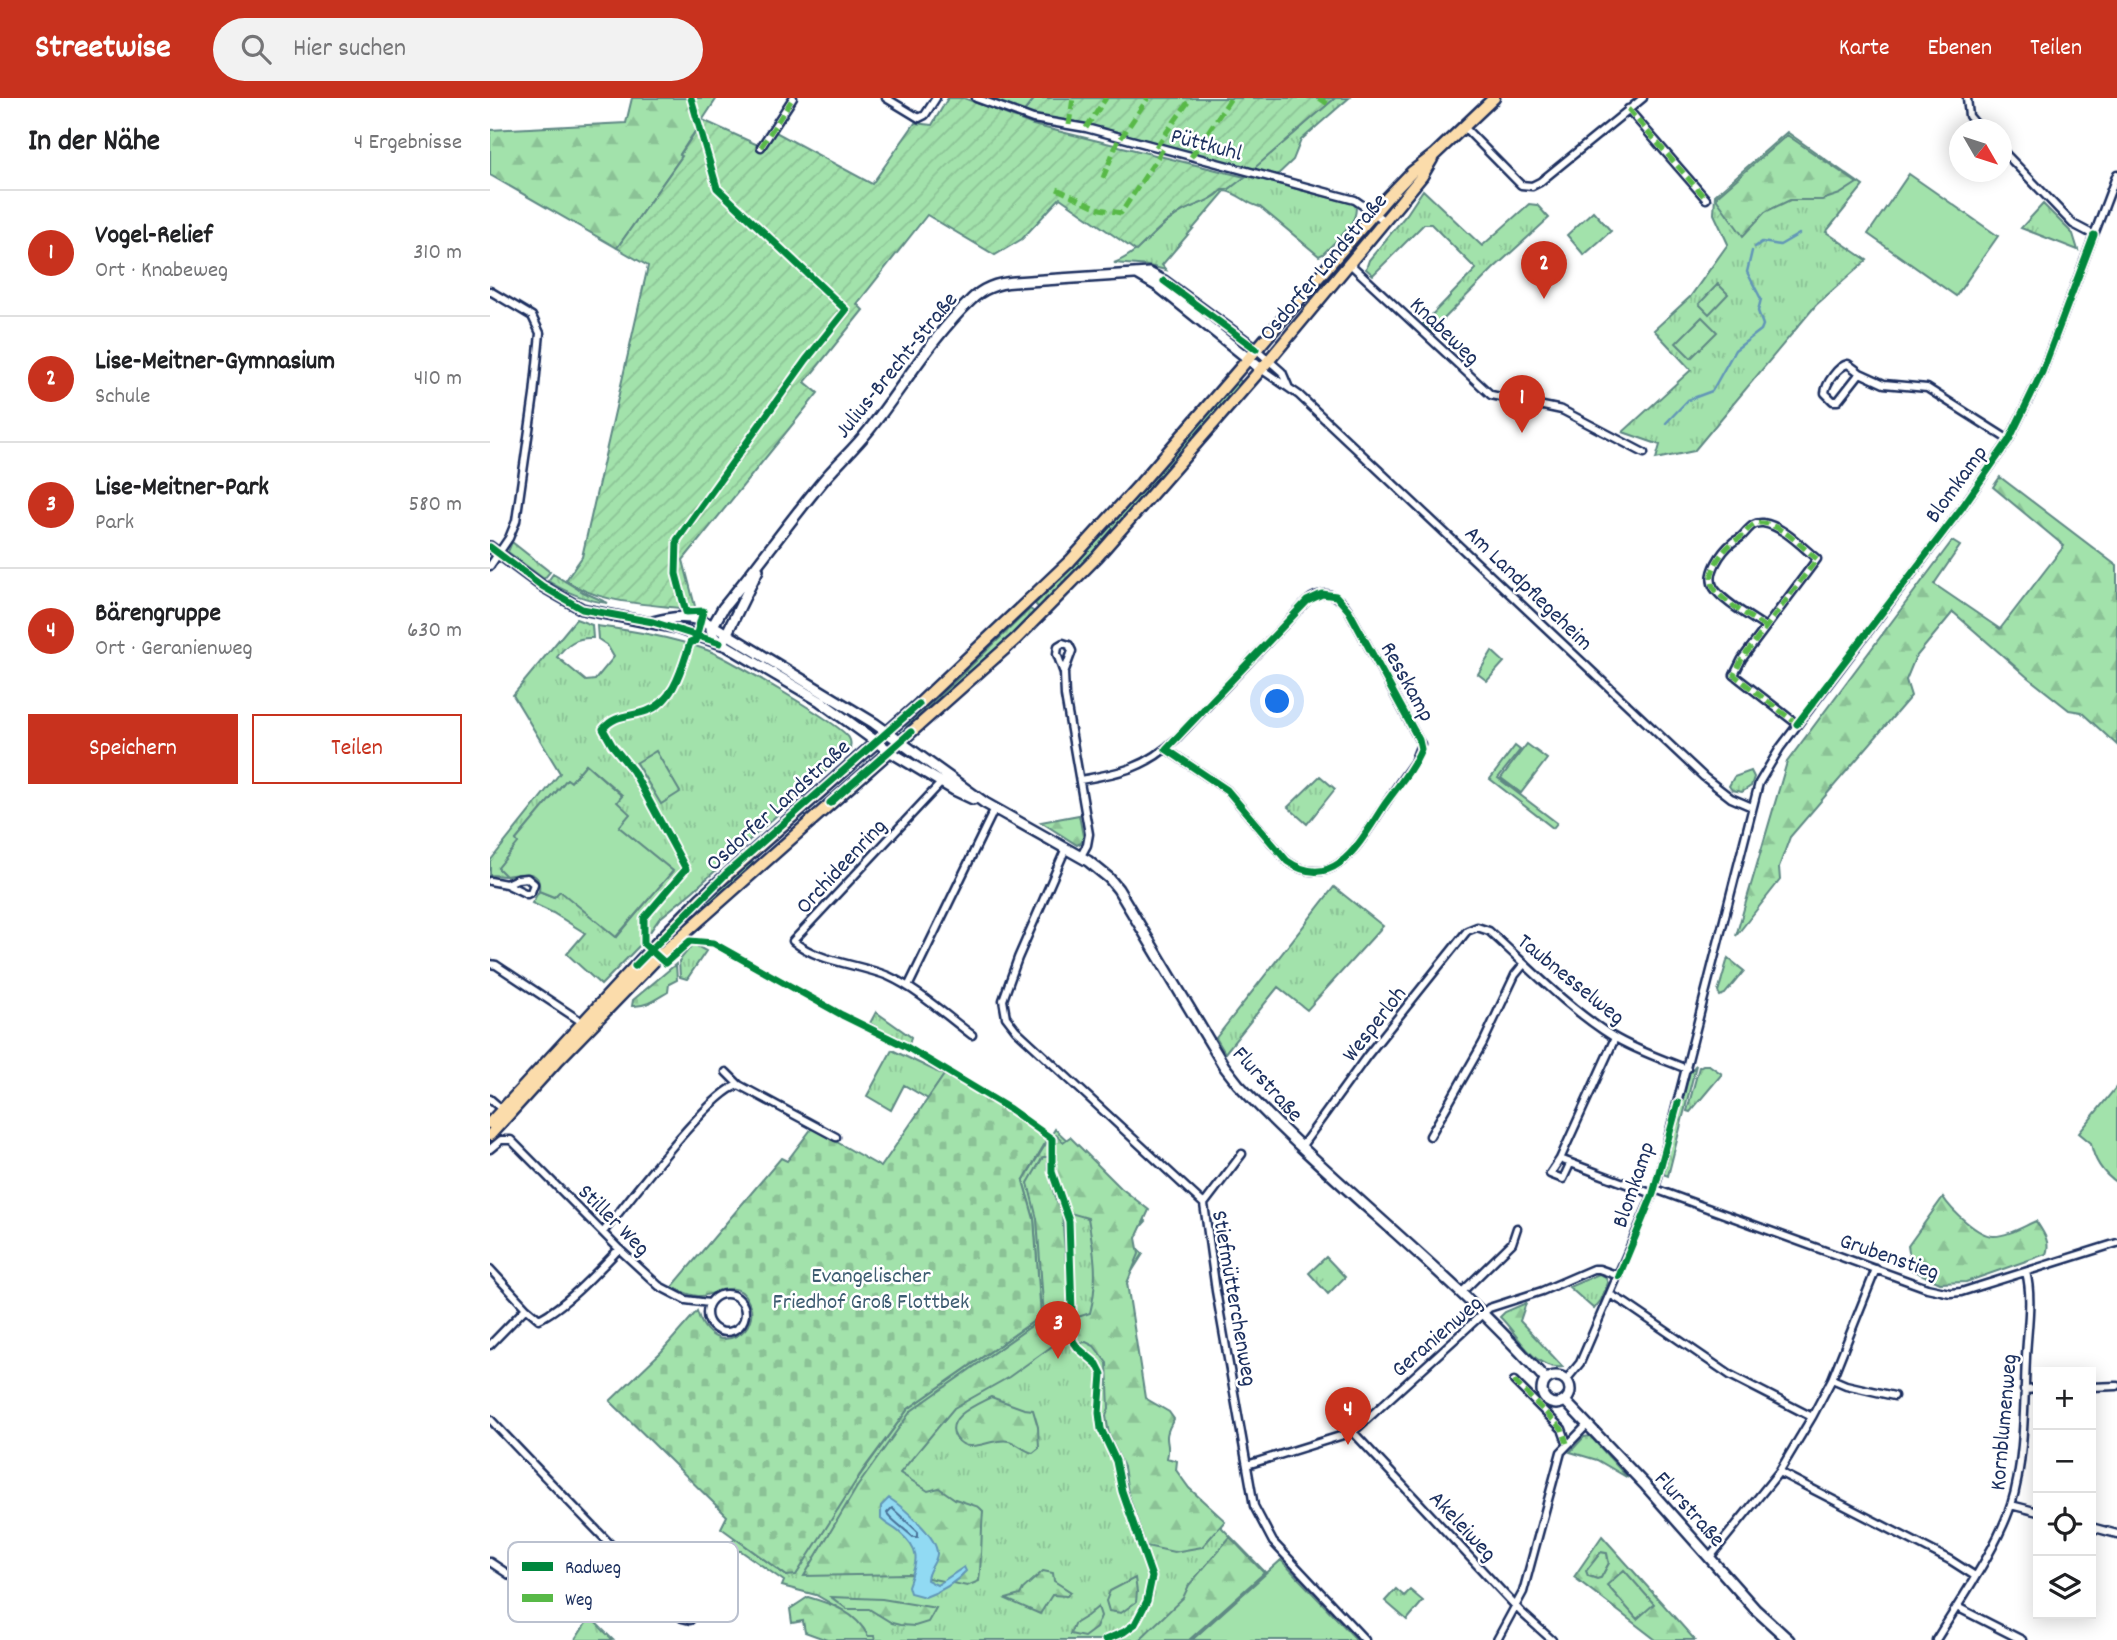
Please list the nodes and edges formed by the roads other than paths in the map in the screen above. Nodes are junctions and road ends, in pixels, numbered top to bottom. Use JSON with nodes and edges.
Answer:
{"nodes":[{"id":1,"x":793,"y":98,"type":"edge"},
{"id":2,"x":886,"y":98,"type":"edge"},
{"id":3,"x":936,"y":98,"type":"edge"},
{"id":4,"x":976,"y":98,"type":"edge"},
{"id":5,"x":1494,"y":98,"type":"edge"},
{"id":6,"x":1643,"y":98,"type":"edge"},
{"id":7,"x":1968,"y":98,"type":"edge"},
{"id":8,"x":1628,"y":109,"type":"junction"},
{"id":9,"x":1972,"y":119,"type":"edge"},
{"id":10,"x":1463,"y":126,"type":"junction"},
{"id":11,"x":761,"y":146,"type":"dead end"},
{"id":12,"x":1434,"y":156,"type":"junction"},
{"id":13,"x":2012,"y":161,"type":"edge"},
{"id":14,"x":2117,"y":174,"type":"edge"},
{"id":15,"x":1706,"y":199,"type":"dead end"},
{"id":16,"x":1375,"y":213,"type":"junction"},
{"id":17,"x":1385,"y":221,"type":"junction"},
{"id":18,"x":2094,"y":235,"type":"junction"},
{"id":19,"x":1349,"y":263,"type":"junction"},
{"id":20,"x":1136,"y":274,"type":"junction"},
{"id":21,"x":490,"y":291,"type":"edge"},
{"id":22,"x":1256,"y":349,"type":"junction"},
{"id":23,"x":1247,"y":358,"type":"junction"},
{"id":24,"x":1270,"y":359,"type":"junction"},
{"id":25,"x":1261,"y":369,"type":"junction"},
{"id":26,"x":1860,"y":373,"type":"junction"},
{"id":27,"x":1288,"y":386,"type":"junction"},
{"id":28,"x":2009,"y":440,"type":"junction"},
{"id":29,"x":1644,"y":453,"type":"dead end"},
{"id":30,"x":490,"y":547,"type":"edge"},
{"id":31,"x":767,"y":551,"type":"junction"},
{"id":32,"x":498,"y":554,"type":"junction"},
{"id":33,"x":490,"y":566,"type":"edge"},
{"id":34,"x":653,"y":622,"type":"junction"},
{"id":35,"x":712,"y":625,"type":"junction"},
{"id":36,"x":1765,"y":627,"type":"junction"},
{"id":37,"x":727,"y":634,"type":"junction"},
{"id":38,"x":720,"y":643,"type":"junction"},
{"id":39,"x":1064,"y":673,"type":"dead end"},
{"id":40,"x":1797,"y":724,"type":"junction"},
{"id":41,"x":887,"y":732,"type":"junction"},
{"id":42,"x":875,"y":742,"type":"junction"},
{"id":43,"x":900,"y":742,"type":"junction"},
{"id":44,"x":1167,"y":749,"type":"junction"},
{"id":45,"x":889,"y":751,"type":"junction"},
{"id":46,"x":1080,"y":780,"type":"junction"},
{"id":47,"x":941,"y":783,"type":"junction"},
{"id":48,"x":816,"y":794,"type":"junction"},
{"id":49,"x":985,"y":803,"type":"junction"},
{"id":50,"x":1752,"y":807,"type":"junction"},
{"id":51,"x":995,"y":808,"type":"junction"},
{"id":52,"x":801,"y":829,"type":"junction"},
{"id":53,"x":1066,"y":848,"type":"junction"},
{"id":54,"x":1081,"y":856,"type":"junction"},
{"id":55,"x":490,"y":881,"type":"edge"},
{"id":56,"x":506,"y":884,"type":"dead end"},
{"id":57,"x":1477,"y":927,"type":"joint"},
{"id":58,"x":490,"y":964,"type":"edge"},
{"id":59,"x":1524,"y":964,"type":"junction"},
{"id":60,"x":908,"y":987,"type":"junction"},
{"id":61,"x":586,"y":1024,"type":"junction"},
{"id":62,"x":972,"y":1035,"type":"dead end"},
{"id":63,"x":1615,"y":1038,"type":"junction"},
{"id":64,"x":1687,"y":1069,"type":"junction"},
{"id":65,"x":726,"y":1072,"type":"dead end"},
{"id":66,"x":739,"y":1085,"type":"junction"},
{"id":67,"x":490,"y":1098,"type":"edge"},
{"id":68,"x":505,"y":1112,"type":"junction"},
{"id":69,"x":490,"y":1123,"type":"edge"},
{"id":70,"x":490,"y":1135,"type":"edge"},
{"id":71,"x":1430,"y":1136,"type":"dead end"},
{"id":72,"x":836,"y":1137,"type":"dead end"},
{"id":73,"x":1301,"y":1147,"type":"junction"},
{"id":74,"x":490,"y":1150,"type":"edge"},
{"id":75,"x":1242,"y":1154,"type":"dead end"},
{"id":76,"x":1560,"y":1158,"type":"junction"},
{"id":77,"x":1570,"y":1164,"type":"junction"},
{"id":78,"x":1654,"y":1191,"type":"junction"},
{"id":79,"x":1204,"y":1204,"type":"junction"},
{"id":80,"x":1517,"y":1228,"type":"dead end"},
{"id":81,"x":603,"y":1232,"type":"junction"},
{"id":82,"x":2117,"y":1243,"type":"edge"},
{"id":83,"x":619,"y":1249,"type":"junction"},
{"id":84,"x":490,"y":1269,"type":"edge"},
{"id":85,"x":1876,"y":1269,"type":"junction"},
{"id":86,"x":2026,"y":1272,"type":"junction"},
{"id":87,"x":1619,"y":1276,"type":"junction"},
{"id":88,"x":1461,"y":1293,"type":"junction"},
{"id":89,"x":1611,"y":1295,"type":"junction"},
{"id":90,"x":709,"y":1303,"type":"junction"},
{"id":91,"x":526,"y":1308,"type":"junction"},
{"id":92,"x":1483,"y":1314,"type":"junction"},
{"id":93,"x":490,"y":1345,"type":"edge"},
{"id":94,"x":1832,"y":1379,"type":"junction"},
{"id":95,"x":1546,"y":1380,"type":"junction"},
{"id":96,"x":1566,"y":1380,"type":"junction"},
{"id":97,"x":1514,"y":1381,"type":"dead end"},
{"id":98,"x":2096,"y":1387,"type":"edge"},
{"id":99,"x":2117,"y":1387,"type":"edge"},
{"id":100,"x":2033,"y":1389,"type":"edge"},
{"id":101,"x":2024,"y":1390,"type":"junction"},
{"id":102,"x":1894,"y":1396,"type":"dead end"},
{"id":103,"x":1565,"y":1401,"type":"junction"},
{"id":104,"x":1812,"y":1417,"type":"junction"},
{"id":105,"x":490,"y":1419,"type":"edge"},
{"id":106,"x":1588,"y":1424,"type":"junction"},
{"id":107,"x":1353,"y":1432,"type":"junction"},
{"id":108,"x":1567,"y":1443,"type":"junction"},
{"id":109,"x":1247,"y":1465,"type":"junction"},
{"id":110,"x":1779,"y":1472,"type":"junction"},
{"id":111,"x":2011,"y":1505,"type":"junction"},
{"id":112,"x":2033,"y":1512,"type":"edge"},
{"id":113,"x":2096,"y":1528,"type":"edge"},
{"id":114,"x":2117,"y":1534,"type":"edge"},
{"id":115,"x":608,"y":1542,"type":"edge"},
{"id":116,"x":1710,"y":1557,"type":"junction"},
{"id":117,"x":490,"y":1562,"type":"edge"},
{"id":118,"x":508,"y":1574,"type":"edge"},
{"id":119,"x":1975,"y":1576,"type":"junction"},
{"id":120,"x":1516,"y":1607,"type":"junction"},
{"id":121,"x":1957,"y":1607,"type":"junction"},
{"id":122,"x":1365,"y":1640,"type":"edge"},
{"id":123,"x":1497,"y":1640,"type":"edge"},
{"id":124,"x":1552,"y":1640,"type":"edge"},
{"id":125,"x":1789,"y":1640,"type":"edge"},
{"id":126,"x":1936,"y":1640,"type":"edge"},
{"id":127,"x":2022,"y":1640,"type":"edge"}],
"edges":[{"from":1,"to":11,"type":"street"},
{"from":2,"to":3,"type":"street"},
{"from":4,"to":16,"type":"street","name":"Püttkuhl"},
{"from":5,"to":10,"type":"main road","name":"Osdorfer Landstraße"},
{"from":6,"to":8,"type":"street"},
{"from":7,"to":9,"type":"street"},
{"from":8,"to":10,"type":"street"},
{"from":8,"to":15,"type":"street"},
{"from":10,"to":12,"type":"main road","name":"Osdorfer Landstraße"},
{"from":12,"to":16,"type":"main road","name":"Osdorfer Landstraße"},
{"from":12,"to":17,"type":"main road","name":"Osdorfer Landstraße"},
{"from":13,"to":18,"type":"street"},
{"from":14,"to":18,"type":"street","name":"Blomkamp"},
{"from":16,"to":17,"type":"street","name":"Püttkuhl"},
{"from":16,"to":22,"type":"main road","name":"Osdorfer Landstraße"},
{"from":17,"to":19,"type":"main road","name":"Osdorfer Landstraße"},
{"from":18,"to":28,"type":"street","name":"Blomkamp"},
{"from":19,"to":24,"type":"main road","name":"Osdorfer Landstraße"},
{"from":19,"to":29,"type":"street","name":"Knabeweg"},
{"from":20,"to":22,"type":"street","name":"Julius-Brecht-Straße"},
{"from":20,"to":23,"type":"street"},
{"from":20,"to":31,"type":"street","name":"Julius-Brecht-Straße"},
{"from":21,"to":32,"type":"street"},
{"from":22,"to":23,"type":"main road","name":"Osdorfer Landstraße"},
{"from":22,"to":24,"type":"street","name":"Julius-Brecht-Straße"},
{"from":23,"to":25,"type":"street"},
{"from":23,"to":41,"type":"main road","name":"Osdorfer Landstraße"},
{"from":24,"to":25,"type":"main road","name":"Osdorfer Landstraße"},
{"from":24,"to":27,"type":"street","name":"Am Landpflegeheim"},
{"from":25,"to":27,"type":"street","name":"Am Landpflegeheim"},
{"from":25,"to":43,"type":"main road","name":"Osdorfer Landstraße"},
{"from":26,"to":26,"type":"street"},
{"from":26,"to":28,"type":"street"},
{"from":27,"to":50,"type":"street","name":"Am Landpflegeheim"},
{"from":28,"to":40,"type":"street","name":"Blomkamp"},
{"from":30,"to":32,"type":"street"},
{"from":31,"to":35,"type":"street","name":"Julius-Brecht-Straße"},
{"from":31,"to":37,"type":"street","name":"Julius-Brecht-Straße"},
{"from":32,"to":33,"type":"street"},
{"from":32,"to":34,"type":"street"},
{"from":34,"to":35,"type":"street","name":"Flurstraße"},
{"from":34,"to":38,"type":"street","name":"Flurstraße"},
{"from":35,"to":37,"type":"street","name":"Flurstraße"},
{"from":35,"to":38,"type":"street"},
{"from":36,"to":36,"type":"street"},
{"from":36,"to":40,"type":"street"},
{"from":37,"to":38,"type":"street","name":"Julius-Brecht-Straße"},
{"from":37,"to":41,"type":"street","name":"Flurstraße"},
{"from":38,"to":42,"type":"street","name":"Flurstraße"},
{"from":39,"to":46,"type":"street"},
{"from":40,"to":50,"type":"street","name":"Blomkamp"},
{"from":41,"to":42,"type":"main road","name":"Osdorfer Landstraße"},
{"from":41,"to":43,"type":"street","name":"Flurstraße"},
{"from":42,"to":45,"type":"street","name":"Flurstraße"},
{"from":42,"to":48,"type":"main road","name":"Osdorfer Landstraße"},
{"from":43,"to":45,"type":"main road","name":"Osdorfer Landstraße"},
{"from":43,"to":49,"type":"street","name":"Flurstraße"},
{"from":44,"to":44,"type":"street","name":"Resskamp"},
{"from":44,"to":46,"type":"street","name":"Resskamp"},
{"from":45,"to":47,"type":"street","name":"Flurstraße"},
{"from":45,"to":52,"type":"main road","name":"Osdorfer Landstraße"},
{"from":46,"to":54,"type":"street"},
{"from":47,"to":49,"type":"street","name":"Flurstraße"},
{"from":47,"to":60,"type":"street","name":"Orchideenring"},
{"from":48,"to":52,"type":"main road"},
{"from":48,"to":61,"type":"main road","name":"Osdorfer Landstraße"},
{"from":49,"to":51,"type":"street","name":"Flurstraße"},
{"from":50,"to":64,"type":"street","name":"Blomkamp"},
{"from":51,"to":53,"type":"street","name":"Flurstraße"},
{"from":51,"to":60,"type":"street"},
{"from":52,"to":61,"type":"main road","name":"Osdorfer Landstraße"},
{"from":53,"to":54,"type":"street","name":"Flurstraße"},
{"from":53,"to":79,"type":"street","name":"Stiefmütterchenweg"},
{"from":54,"to":73,"type":"street","name":"Flurstraße"},
{"from":55,"to":56,"type":"street"},
{"from":57,"to":59,"type":"street","name":"Taubnesselweg"},
{"from":57,"to":73,"type":"street","name":"Wesperloh"},
{"from":58,"to":61,"type":"street"},
{"from":59,"to":63,"type":"street","name":"Taubnesselweg"},
{"from":59,"to":71,"type":"street"},
{"from":60,"to":62,"type":"street","name":"Orchideenring"},
{"from":61,"to":68,"type":"main road","name":"Osdorfer Landstraße"},
{"from":63,"to":64,"type":"street","name":"Taubnesselweg"},
{"from":63,"to":76,"type":"street"},
{"from":64,"to":78,"type":"street","name":"Blomkamp"},
{"from":65,"to":66,"type":"street"},
{"from":66,"to":72,"type":"street"},
{"from":66,"to":81,"type":"street"},
{"from":67,"to":68,"type":"street"},
{"from":68,"to":69,"type":"main road","name":"Osdorfer Landstraße"},
{"from":68,"to":70,"type":"main road","name":"Osdorfer Landstraße"},
{"from":73,"to":88,"type":"street","name":"Flurstraße"},
{"from":74,"to":81,"type":"street","name":"Stiller Weg"},
{"from":75,"to":79,"type":"street"},
{"from":76,"to":77,"type":"street","name":"Grubenstieg"},
{"from":76,"to":77,"type":"street"},
{"from":77,"to":78,"type":"street","name":"Grubenstieg"},
{"from":78,"to":85,"type":"street","name":"Grubenstieg"},
{"from":78,"to":87,"type":"street","name":"Blomkamp"},
{"from":79,"to":109,"type":"street","name":"Stiefmütterchenweg"},
{"from":80,"to":88,"type":"street"},
{"from":81,"to":83,"type":"street","name":"Stiller Weg"},
{"from":82,"to":86,"type":"street","name":"Grubenstieg"},
{"from":83,"to":90,"type":"street","name":"Stiller Weg"},
{"from":83,"to":91,"type":"street"},
{"from":84,"to":91,"type":"street"},
{"from":85,"to":86,"type":"street","name":"Grubenstieg"},
{"from":85,"to":94,"type":"street"},
{"from":86,"to":101,"type":"street","name":"Kornblumenweg"},
{"from":87,"to":89,"type":"street","name":"Blomkamp"},
{"from":87,"to":92,"type":"street","name":"Geranienweg"},
{"from":88,"to":92,"type":"street","name":"Flurstraße"},
{"from":89,"to":96,"type":"street","name":"Blomkamp"},
{"from":89,"to":104,"type":"street"},
{"from":90,"to":90,"type":"street","name":"Stiller Weg"},
{"from":91,"to":93,"type":"street"},
{"from":92,"to":95,"type":"street","name":"Flurstraße"},
{"from":92,"to":107,"type":"street","name":"Geranienweg"},
{"from":94,"to":102,"type":"street"},
{"from":94,"to":104,"type":"street"},
{"from":95,"to":96,"type":"street"},
{"from":95,"to":103,"type":"street","name":"Flurstraße"},
{"from":96,"to":103,"type":"street"},
{"from":97,"to":108,"type":"street"},
{"from":98,"to":99,"type":"street"},
{"from":100,"to":101,"type":"street"},
{"from":101,"to":111,"type":"street","name":"Kornblumenweg"},
{"from":103,"to":106,"type":"street","name":"Flurstraße"},
{"from":104,"to":110,"type":"street"},
{"from":105,"to":115,"type":"street"},
{"from":106,"to":108,"type":"street"},
{"from":106,"to":116,"type":"street","name":"Flurstraße"},
{"from":107,"to":109,"type":"street","name":"Geranienweg"},
{"from":107,"to":120,"type":"street","name":"Akeleiweg"},
{"from":108,"to":120,"type":"street"},
{"from":109,"to":122,"type":"street","name":"Stiefmütterchenweg"},
{"from":110,"to":116,"type":"street"},
{"from":110,"to":119,"type":"street"},
{"from":111,"to":112,"type":"street"},
{"from":111,"to":119,"type":"street","name":"Kornblumenweg"},
{"from":113,"to":114,"type":"street"},
{"from":116,"to":125,"type":"street","name":"Flurstraße"},
{"from":117,"to":118,"type":"street"},
{"from":119,"to":121,"type":"street","name":"Kornblumenweg"},
{"from":120,"to":123,"type":"street"},
{"from":120,"to":124,"type":"street","name":"Akeleiweg"},
{"from":121,"to":126,"type":"street","name":"Kornblumenweg"},
{"from":121,"to":127,"type":"street"}]}
